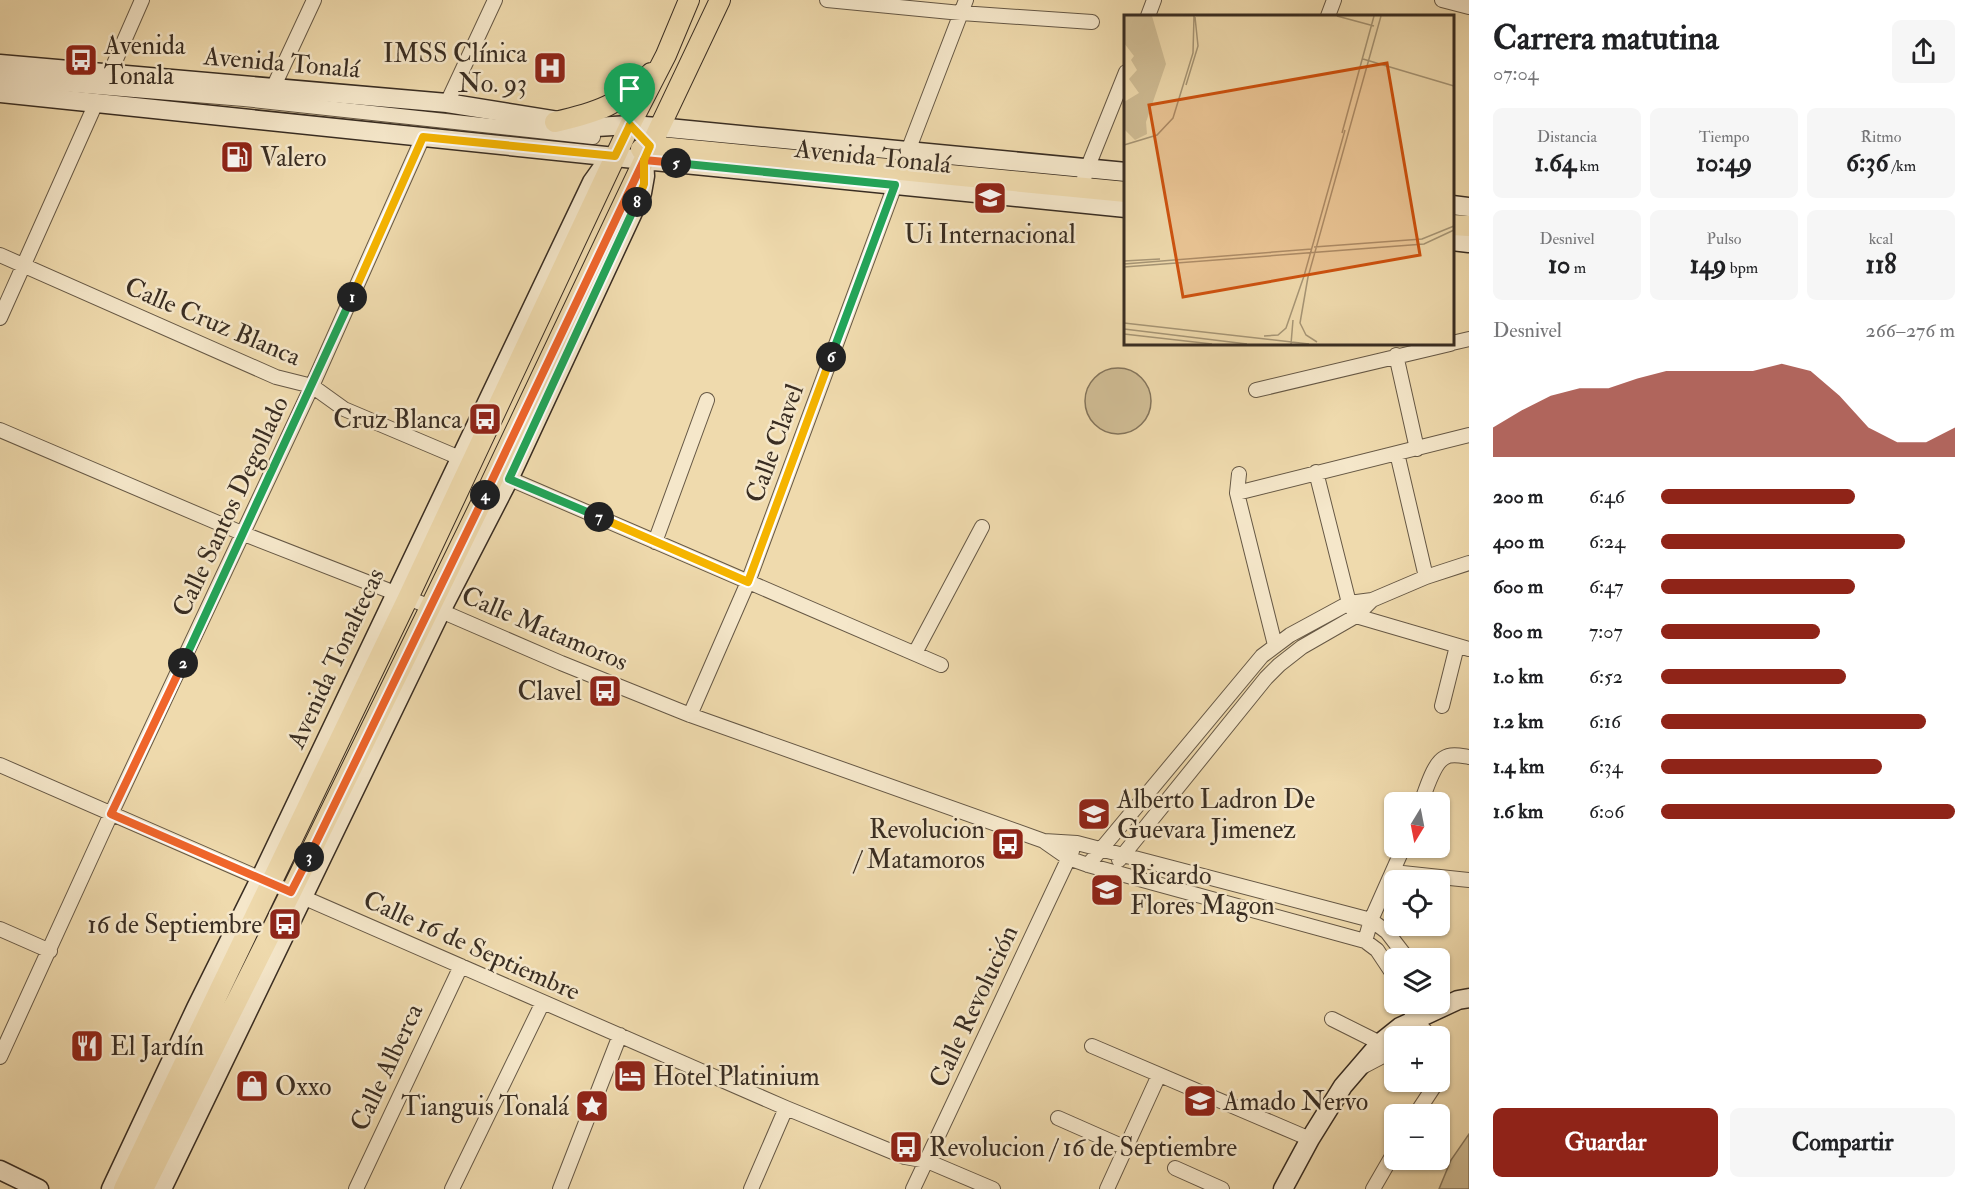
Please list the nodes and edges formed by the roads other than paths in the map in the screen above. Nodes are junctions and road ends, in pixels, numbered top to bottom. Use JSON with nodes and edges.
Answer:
{"nodes":[{"id":1,"x":142,"y":0,"type":"edge"},
{"id":2,"x":314,"y":0,"type":"edge"},
{"id":3,"x":495,"y":0,"type":"edge"},
{"id":4,"x":689,"y":0,"type":"edge"},
{"id":5,"x":720,"y":0,"type":"edge"},
{"id":6,"x":827,"y":0,"type":"edge"},
{"id":7,"x":1154,"y":0,"type":"edge"},
{"id":8,"x":1334,"y":0,"type":"edge"},
{"id":9,"x":1442,"y":0,"type":"edge"},
{"id":10,"x":963,"y":6,"type":"edge"},
{"id":11,"x":1469,"y":7,"type":"edge"},
{"id":12,"x":1148,"y":15,"type":"edge"},
{"id":13,"x":1328,"y":15,"type":"edge"},
{"id":14,"x":1092,"y":22,"type":"dead end"},
{"id":15,"x":666,"y":55,"type":"junction"},
{"id":16,"x":0,"y":64,"type":"edge"},
{"id":17,"x":110,"y":73,"type":"junction"},
{"id":18,"x":1124,"y":75,"type":"edge"},
{"id":19,"x":0,"y":79,"type":"edge"},
{"id":20,"x":273,"y":88,"type":"junction"},
{"id":21,"x":0,"y":93,"type":"edge"},
{"id":22,"x":96,"y":103,"type":"junction"},
{"id":23,"x":447,"y":103,"type":"junction"},
{"id":24,"x":555,"y":122,"type":"junction"},
{"id":25,"x":630,"y":125,"type":"junction"},
{"id":26,"x":658,"y":128,"type":"junction"},
{"id":27,"x":423,"y":137,"type":"junction"},
{"id":28,"x":593,"y":138,"type":"dead end"},
{"id":29,"x":908,"y":151,"type":"junction"},
{"id":30,"x":647,"y":153,"type":"junction"},
{"id":31,"x":615,"y":156,"type":"junction"},
{"id":32,"x":1124,"y":172,"type":"edge"},
{"id":33,"x":895,"y":185,"type":"junction"},
{"id":34,"x":1082,"y":186,"type":"junction"},
{"id":35,"x":1124,"y":192,"type":"edge"},
{"id":36,"x":1454,"y":205,"type":"edge"},
{"id":37,"x":1124,"y":207,"type":"edge"},
{"id":38,"x":1469,"y":207,"type":"edge"},
{"id":39,"x":1454,"y":225,"type":"edge"},
{"id":40,"x":1469,"y":226,"type":"edge"},
{"id":41,"x":1454,"y":241,"type":"edge"},
{"id":42,"x":1469,"y":243,"type":"edge"},
{"id":43,"x":0,"y":255,"type":"edge"},
{"id":44,"x":25,"y":266,"type":"junction"},
{"id":45,"x":0,"y":318,"type":"edge"},
{"id":46,"x":1469,"y":339,"type":"edge"},
{"id":47,"x":1454,"y":342,"type":"edge"},
{"id":48,"x":1442,"y":345,"type":"edge"},
{"id":49,"x":1396,"y":355,"type":"junction"},
{"id":50,"x":312,"y":386,"type":"junction"},
{"id":51,"x":1256,"y":390,"type":"dead end"},
{"id":52,"x":707,"y":400,"type":"dead end"},
{"id":53,"x":0,"y":430,"type":"edge"},
{"id":54,"x":1469,"y":435,"type":"edge"},
{"id":55,"x":1417,"y":449,"type":"junction"},
{"id":56,"x":1397,"y":453,"type":"junction"},
{"id":57,"x":466,"y":460,"type":"junction"},
{"id":58,"x":1316,"y":472,"type":"junction"},
{"id":59,"x":1239,"y":474,"type":"dead end"},
{"id":60,"x":502,"y":476,"type":"junction"},
{"id":61,"x":1237,"y":493,"type":"junction"},
{"id":62,"x":982,"y":527,"type":"dead end"},
{"id":63,"x":244,"y":534,"type":"junction"},
{"id":64,"x":655,"y":542,"type":"junction"},
{"id":65,"x":1469,"y":562,"type":"edge"},
{"id":66,"x":1426,"y":577,"type":"junction"},
{"id":67,"x":748,"y":582,"type":"junction"},
{"id":68,"x":402,"y":596,"type":"junction"},
{"id":69,"x":1372,"y":600,"type":"junction"},
{"id":70,"x":1349,"y":603,"type":"junction"},
{"id":71,"x":436,"y":609,"type":"junction"},
{"id":72,"x":1356,"y":616,"type":"junction"},
{"id":73,"x":1275,"y":645,"type":"junction"},
{"id":74,"x":1463,"y":647,"type":"edge"},
{"id":75,"x":915,"y":653,"type":"junction"},
{"id":76,"x":941,"y":665,"type":"dead end"},
{"id":77,"x":1442,"y":706,"type":"dead end"},
{"id":78,"x":690,"y":715,"type":"junction"},
{"id":79,"x":1469,"y":757,"type":"edge"},
{"id":80,"x":0,"y":765,"type":"edge"},
{"id":81,"x":1425,"y":792,"type":"edge"},
{"id":82,"x":111,"y":814,"type":"junction"},
{"id":83,"x":1044,"y":841,"type":"junction"},
{"id":84,"x":1077,"y":843,"type":"junction"},
{"id":85,"x":1101,"y":849,"type":"junction"},
{"id":86,"x":1123,"y":855,"type":"junction"},
{"id":87,"x":1068,"y":858,"type":"junction"},
{"id":88,"x":1088,"y":865,"type":"junction"},
{"id":89,"x":1111,"y":871,"type":"junction"},
{"id":90,"x":1450,"y":878,"type":"edge"},
{"id":91,"x":1469,"y":880,"type":"edge"},
{"id":92,"x":266,"y":881,"type":"junction"},
{"id":93,"x":1384,"y":892,"type":"edge"},
{"id":94,"x":297,"y":894,"type":"junction"},
{"id":95,"x":1371,"y":920,"type":"junction"},
{"id":96,"x":0,"y":929,"type":"edge"},
{"id":97,"x":1365,"y":942,"type":"junction"},
{"id":98,"x":1399,"y":948,"type":"edge"},
{"id":99,"x":50,"y":951,"type":"junction"},
{"id":100,"x":1384,"y":960,"type":"edge"},
{"id":101,"x":461,"y":966,"type":"junction"},
{"id":102,"x":1469,"y":998,"type":"edge"},
{"id":103,"x":543,"y":1002,"type":"junction"},
{"id":104,"x":1450,"y":1002,"type":"edge"},
{"id":105,"x":1415,"y":1014,"type":"edge"},
{"id":106,"x":1332,"y":1019,"type":"dead end"},
{"id":107,"x":620,"y":1035,"type":"junction"},
{"id":108,"x":1380,"y":1043,"type":"junction"},
{"id":109,"x":1092,"y":1046,"type":"dead end"},
{"id":110,"x":1384,"y":1056,"type":"edge"},
{"id":111,"x":0,"y":1057,"type":"edge"},
{"id":112,"x":1159,"y":1075,"type":"junction"},
{"id":113,"x":1343,"y":1086,"type":"junction"},
{"id":114,"x":786,"y":1108,"type":"junction"},
{"id":115,"x":1058,"y":1118,"type":"dead end"},
{"id":116,"x":1310,"y":1139,"type":"junction"},
{"id":117,"x":1126,"y":1148,"type":"junction"},
{"id":118,"x":927,"y":1161,"type":"junction"},
{"id":119,"x":1176,"y":1168,"type":"dead end"},
{"id":120,"x":0,"y":1170,"type":"edge"},
{"id":121,"x":1384,"y":1170,"type":"edge"},
{"id":122,"x":39,"y":1189,"type":"edge"},
{"id":123,"x":111,"y":1189,"type":"edge"},
{"id":124,"x":124,"y":1189,"type":"edge"},
{"id":125,"x":143,"y":1189,"type":"edge"},
{"id":126,"x":162,"y":1189,"type":"edge"},
{"id":127,"x":356,"y":1189,"type":"edge"},
{"id":128,"x":452,"y":1189,"type":"edge"},
{"id":129,"x":561,"y":1189,"type":"edge"},
{"id":130,"x":751,"y":1189,"type":"edge"},
{"id":131,"x":914,"y":1189,"type":"edge"},
{"id":132,"x":993,"y":1189,"type":"edge"},
{"id":133,"x":1107,"y":1189,"type":"edge"},
{"id":134,"x":1222,"y":1189,"type":"edge"},
{"id":135,"x":1283,"y":1189,"type":"edge"},
{"id":136,"x":1373,"y":1189,"type":"edge"}],
"edges":[{"from":1,"to":17,"type":"street"},
{"from":2,"to":20,"type":"street"},
{"from":3,"to":23,"type":"street"},
{"from":4,"to":15,"type":"main road","name":"Avenida Tonaltecas"},
{"from":5,"to":26,"type":"main road"},
{"from":6,"to":10,"type":"street"},
{"from":7,"to":12,"type":"street"},
{"from":8,"to":13,"type":"street"},
{"from":9,"to":11,"type":"street"},
{"from":10,"to":14,"type":"street"},
{"from":10,"to":29,"type":"street"},
{"from":15,"to":24,"type":"main road"},
{"from":15,"to":25,"type":"main road","name":"Avenida Tonaltecas"},
{"from":16,"to":17,"type":"street","name":"Avenida Tonalá"},
{"from":17,"to":20,"type":"street","name":"Avenida Tonalá"},
{"from":18,"to":34,"type":"street"},
{"from":19,"to":28,"type":"street"},
{"from":20,"to":23,"type":"street","name":"Avenida Tonalá"},
{"from":21,"to":22,"type":"street","name":"Avenida Tonalá"},
{"from":22,"to":27,"type":"street","name":"Avenida Tonalá"},
{"from":22,"to":44,"type":"street"},
{"from":23,"to":24,"type":"street","name":"Avenida Tonalá"},
{"from":24,"to":25,"type":"street","name":"Avenida Tonalá"},
{"from":25,"to":26,"type":"street","name":"Avenida Tonalá"},
{"from":25,"to":30,"type":"main road"},
{"from":25,"to":31,"type":"main road","name":"Avenida Tonaltecas"},
{"from":26,"to":29,"type":"street","name":"Avenida Tonalá"},
{"from":26,"to":30,"type":"main road"},
{"from":27,"to":31,"type":"street","name":"Avenida Tonalá"},
{"from":27,"to":50,"type":"street","name":"Calle Santos Degollado"},
{"from":29,"to":34,"type":"street","name":"Avenida Tonalá"},
{"from":30,"to":31,"type":"main road","name":"Avenida Tonalá"},
{"from":30,"to":33,"type":"street","name":"Avenida Tonalá"},
{"from":30,"to":34,"type":"main road","name":"Avenida Tonalá"},
{"from":30,"to":60,"type":"main road"},
{"from":31,"to":57,"type":"main road","name":"Avenida Tonaltecas"},
{"from":32,"to":34,"type":"street","name":"Avenida Tonalá"},
{"from":33,"to":34,"type":"street","name":"Avenida Tonalá"},
{"from":33,"to":67,"type":"street","name":"Calle Clavel"},
{"from":34,"to":35,"type":"main road","name":"Avenida Tonalá"},
{"from":34,"to":37,"type":"street","name":"Avenida Tonalá"},
{"from":36,"to":38,"type":"street"},
{"from":39,"to":40,"type":"main road"},
{"from":41,"to":42,"type":"street"},
{"from":43,"to":44,"type":"street","name":"Calle Cruz Blanca"},
{"from":44,"to":45,"type":"street"},
{"from":44,"to":50,"type":"street","name":"Calle Cruz Blanca"},
{"from":46,"to":47,"type":"street"},
{"from":48,"to":49,"type":"street"},
{"from":49,"to":51,"type":"street"},
{"from":49,"to":55,"type":"street"},
{"from":50,"to":57,"type":"street","name":"Calle Cruz Blanca"},
{"from":50,"to":63,"type":"street","name":"Calle Santos Degollado"},
{"from":52,"to":64,"type":"street"},
{"from":53,"to":63,"type":"street","name":"Calle Matamoros"},
{"from":54,"to":55,"type":"street"},
{"from":55,"to":56,"type":"street"},
{"from":56,"to":58,"type":"street"},
{"from":56,"to":66,"type":"street"},
{"from":57,"to":68,"type":"main road","name":"Avenida Tonaltecas"},
{"from":58,"to":61,"type":"street"},
{"from":58,"to":70,"type":"street"},
{"from":59,"to":61,"type":"street"},
{"from":60,"to":64,"type":"street"},
{"from":60,"to":71,"type":"main road"},
{"from":61,"to":73,"type":"street"},
{"from":62,"to":75,"type":"street"},
{"from":63,"to":68,"type":"street","name":"Calle Matamoros"},
{"from":63,"to":82,"type":"street","name":"Calle Santos Degollado"},
{"from":64,"to":67,"type":"street"},
{"from":65,"to":66,"type":"street"},
{"from":66,"to":69,"type":"street"},
{"from":67,"to":75,"type":"street"},
{"from":67,"to":78,"type":"street","name":"Calle Clavel"},
{"from":68,"to":71,"type":"street","name":"Calle Matamoros"},
{"from":68,"to":92,"type":"main road","name":"Avenida Tonaltecas"},
{"from":69,"to":70,"type":"street"},
{"from":69,"to":72,"type":"street"},
{"from":70,"to":72,"type":"street"},
{"from":70,"to":73,"type":"street"},
{"from":71,"to":78,"type":"street","name":"Calle Matamoros"},
{"from":71,"to":94,"type":"main road"},
{"from":72,"to":74,"type":"street"},
{"from":72,"to":86,"type":"street"},
{"from":73,"to":85,"type":"street"},
{"from":74,"to":77,"type":"street"},
{"from":75,"to":76,"type":"street"},
{"from":78,"to":83,"type":"street","name":"Calle Matamoros"},
{"from":79,"to":81,"type":"street"},
{"from":80,"to":82,"type":"street","name":"Calle 16 de Septiembre"},
{"from":82,"to":92,"type":"street","name":"Calle 16 de Septiembre"},
{"from":82,"to":99,"type":"street","name":"Calle Santos Degollado"},
{"from":83,"to":84,"type":"street","name":"Calle Matamoros"},
{"from":83,"to":87,"type":"street","name":"Calle Matamoros"},
{"from":84,"to":85,"type":"street","name":"Calle Matamoros"},
{"from":84,"to":87,"type":"street","name":"Calle Revolución"},
{"from":85,"to":86,"type":"street","name":"Calle Matamoros"},
{"from":85,"to":88,"type":"street"},
{"from":86,"to":89,"type":"street"},
{"from":86,"to":95,"type":"street","name":"Calle Matamoros"},
{"from":87,"to":88,"type":"street","name":"Calle Matamoros"},
{"from":87,"to":118,"type":"street","name":"Calle Revolución"},
{"from":88,"to":89,"type":"street","name":"Calle Matamoros"},
{"from":89,"to":97,"type":"street","name":"Calle Matamoros"},
{"from":90,"to":91,"type":"street"},
{"from":92,"to":94,"type":"street","name":"Calle 16 de Septiembre"},
{"from":92,"to":123,"type":"street","name":"Avenida Tonaltecas"},
{"from":92,"to":124,"type":"main road","name":"Avenida Tonaltecas"},
{"from":93,"to":95,"type":"street"},
{"from":94,"to":101,"type":"street","name":"Calle 16 de Septiembre"},
{"from":94,"to":125,"type":"main road"},
{"from":94,"to":126,"type":"street"},
{"from":95,"to":97,"type":"street"},
{"from":95,"to":98,"type":"street","name":"Calle Matamoros"},
{"from":96,"to":99,"type":"street"},
{"from":97,"to":100,"type":"street","name":"Calle Matamoros"},
{"from":99,"to":111,"type":"street","name":"Calle Santos Degollado"},
{"from":101,"to":103,"type":"street","name":"Calle 16 de Septiembre"},
{"from":101,"to":127,"type":"street","name":"Calle Alberca"},
{"from":102,"to":104,"type":"street"},
{"from":103,"to":107,"type":"street","name":"Calle 16 de Septiembre"},
{"from":103,"to":128,"type":"street"},
{"from":105,"to":108,"type":"street"},
{"from":106,"to":108,"type":"street"},
{"from":107,"to":114,"type":"street","name":"Calle 16 de Septiembre"},
{"from":107,"to":129,"type":"street"},
{"from":108,"to":113,"type":"street"},
{"from":109,"to":112,"type":"street"},
{"from":110,"to":113,"type":"street"},
{"from":112,"to":116,"type":"street"},
{"from":112,"to":117,"type":"street"},
{"from":113,"to":116,"type":"street"},
{"from":114,"to":118,"type":"street","name":"Calle 16 de Septiembre"},
{"from":114,"to":130,"type":"street"},
{"from":115,"to":117,"type":"street"},
{"from":116,"to":135,"type":"street"},
{"from":117,"to":133,"type":"street"},
{"from":118,"to":131,"type":"street","name":"Calle Revolución"},
{"from":118,"to":132,"type":"street","name":"Calle 16 de Septiembre"},
{"from":119,"to":134,"type":"street"},
{"from":120,"to":122,"type":"street"},
{"from":121,"to":136,"type":"street"}]}
